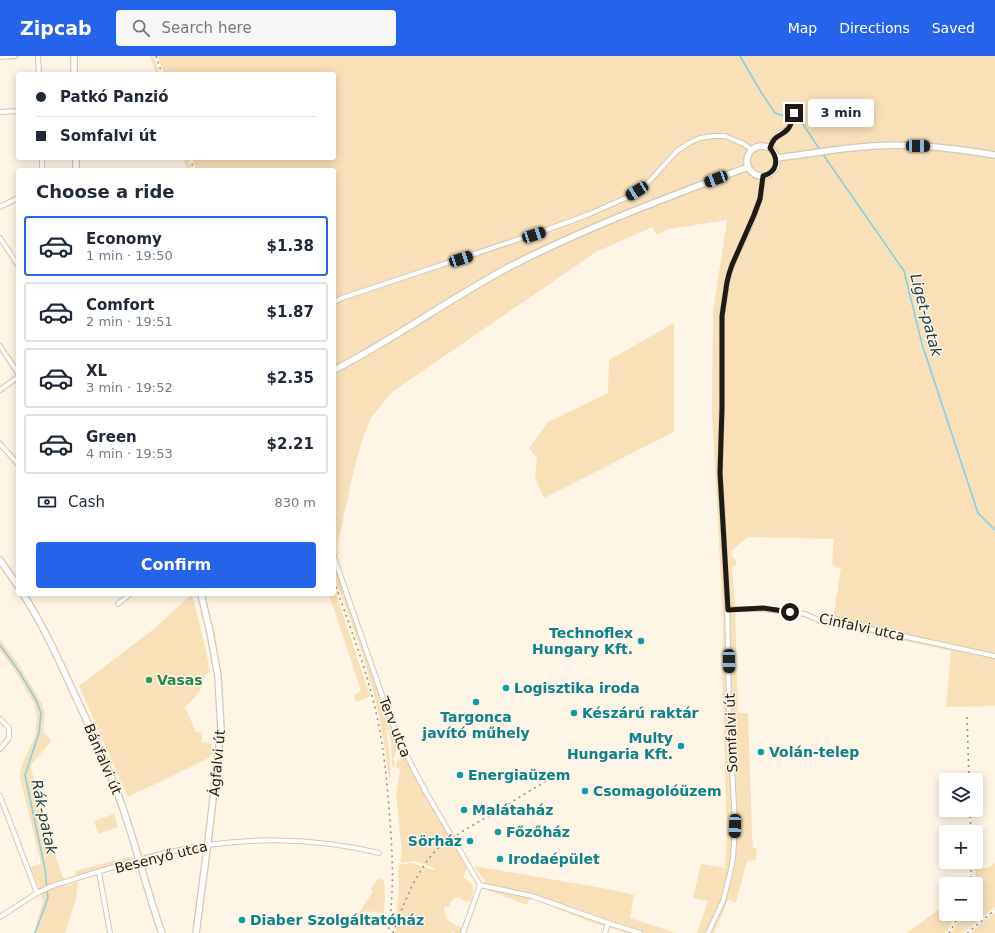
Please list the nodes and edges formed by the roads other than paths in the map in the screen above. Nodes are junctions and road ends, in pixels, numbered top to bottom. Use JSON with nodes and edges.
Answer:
{"nodes":[{"id":1,"x":15,"y":56,"type":"edge"},
{"id":2,"x":38,"y":56,"type":"edge"},
{"id":3,"x":74,"y":56,"type":"edge"},
{"id":4,"x":0,"y":57,"type":"edge"},
{"id":5,"x":38,"y":72,"type":"edge"},
{"id":6,"x":74,"y":72,"type":"edge"},
{"id":7,"x":16,"y":111,"type":"edge"},
{"id":8,"x":0,"y":112,"type":"edge"},
{"id":9,"x":793,"y":117,"type":"dead end"},
{"id":10,"x":770,"y":148,"type":"junction"},
{"id":11,"x":752,"y":150,"type":"junction"},
{"id":12,"x":995,"y":155,"type":"edge"},
{"id":13,"x":776,"y":158,"type":"junction"},
{"id":14,"x":748,"y":167,"type":"junction"},
{"id":15,"x":763,"y":176,"type":"junction"},
{"id":16,"x":16,"y":199,"type":"edge"},
{"id":17,"x":0,"y":207,"type":"edge"},
{"id":18,"x":0,"y":238,"type":"edge"},
{"id":19,"x":16,"y":262,"type":"edge"},
{"id":20,"x":336,"y":301,"type":"edge"},
{"id":21,"x":0,"y":346,"type":"edge"},
{"id":22,"x":336,"y":369,"type":"edge"},
{"id":23,"x":16,"y":370,"type":"edge"},
{"id":24,"x":16,"y":378,"type":"edge"},
{"id":25,"x":0,"y":390,"type":"edge"},
{"id":26,"x":0,"y":444,"type":"edge"},
{"id":27,"x":16,"y":462,"type":"edge"},
{"id":28,"x":0,"y":560,"type":"edge"},
{"id":29,"x":336,"y":563,"type":"edge"},
{"id":30,"x":16,"y":583,"type":"edge"},
{"id":31,"x":24,"y":596,"type":"edge"},
{"id":32,"x":128,"y":596,"type":"edge"},
{"id":33,"x":201,"y":596,"type":"edge"},
{"id":34,"x":118,"y":604,"type":"dead end"},
{"id":35,"x":728,"y":610,"type":"junction"},
{"id":36,"x":995,"y":656,"type":"edge"},
{"id":37,"x":0,"y":719,"type":"edge"},
{"id":38,"x":0,"y":749,"type":"edge"},
{"id":39,"x":0,"y":796,"type":"edge"},
{"id":40,"x":208,"y":845,"type":"junction"},
{"id":41,"x":379,"y":853,"type":"dead end"},
{"id":42,"x":139,"y":860,"type":"junction"},
{"id":43,"x":99,"y":872,"type":"junction"},
{"id":44,"x":480,"y":885,"type":"junction"},
{"id":45,"x":37,"y":893,"type":"junction"},
{"id":46,"x":0,"y":916,"type":"edge"},
{"id":47,"x":608,"y":923,"type":"junction"},
{"id":48,"x":110,"y":933,"type":"edge"},
{"id":49,"x":162,"y":933,"type":"edge"},
{"id":50,"x":196,"y":933,"type":"edge"},
{"id":51,"x":463,"y":933,"type":"edge"},
{"id":52,"x":605,"y":933,"type":"edge"},
{"id":53,"x":640,"y":933,"type":"edge"},
{"id":54,"x":708,"y":933,"type":"edge"}],
"edges":[{"from":1,"to":4,"type":"street"},
{"from":2,"to":5,"type":"street"},
{"from":3,"to":6,"type":"main road"},
{"from":7,"to":8,"type":"street"},
{"from":9,"to":10,"type":"street"},
{"from":10,"to":11,"type":"main road"},
{"from":10,"to":13,"type":"main road"},
{"from":11,"to":14,"type":"main road"},
{"from":11,"to":20,"type":"street"},
{"from":12,"to":13,"type":"main road"},
{"from":13,"to":15,"type":"main road"},
{"from":14,"to":15,"type":"main road"},
{"from":14,"to":22,"type":"main road"},
{"from":15,"to":35,"type":"street","name":"Somfalvi út"},
{"from":16,"to":17,"type":"street"},
{"from":18,"to":19,"type":"street"},
{"from":21,"to":23,"type":"street"},
{"from":24,"to":25,"type":"street"},
{"from":26,"to":27,"type":"street"},
{"from":28,"to":30,"type":"main road"},
{"from":29,"to":44,"type":"street","name":"Terv utca"},
{"from":31,"to":42,"type":"main road","name":"Bánfalvi út"},
{"from":32,"to":34,"type":"street"},
{"from":33,"to":40,"type":"main road","name":"Ágfalvi út"},
{"from":35,"to":36,"type":"street","name":"Cinfalvi utca"},
{"from":35,"to":54,"type":"street","name":"Somfalvi út"},
{"from":37,"to":38,"type":"street"},
{"from":39,"to":45,"type":"street"},
{"from":40,"to":41,"type":"street","name":"Besenyő utca"},
{"from":40,"to":42,"type":"street","name":"Besenyő utca"},
{"from":40,"to":50,"type":"main road","name":"Ágfalvi út"},
{"from":42,"to":43,"type":"street","name":"Besenyő utca"},
{"from":42,"to":49,"type":"main road","name":"Bánfalvi út"},
{"from":43,"to":45,"type":"street","name":"Besenyő utca"},
{"from":43,"to":48,"type":"street"},
{"from":44,"to":47,"type":"street"},
{"from":44,"to":51,"type":"street"},
{"from":45,"to":46,"type":"street","name":"Besenyő utca"},
{"from":47,"to":52,"type":"street"},
{"from":47,"to":53,"type":"street"}]}
